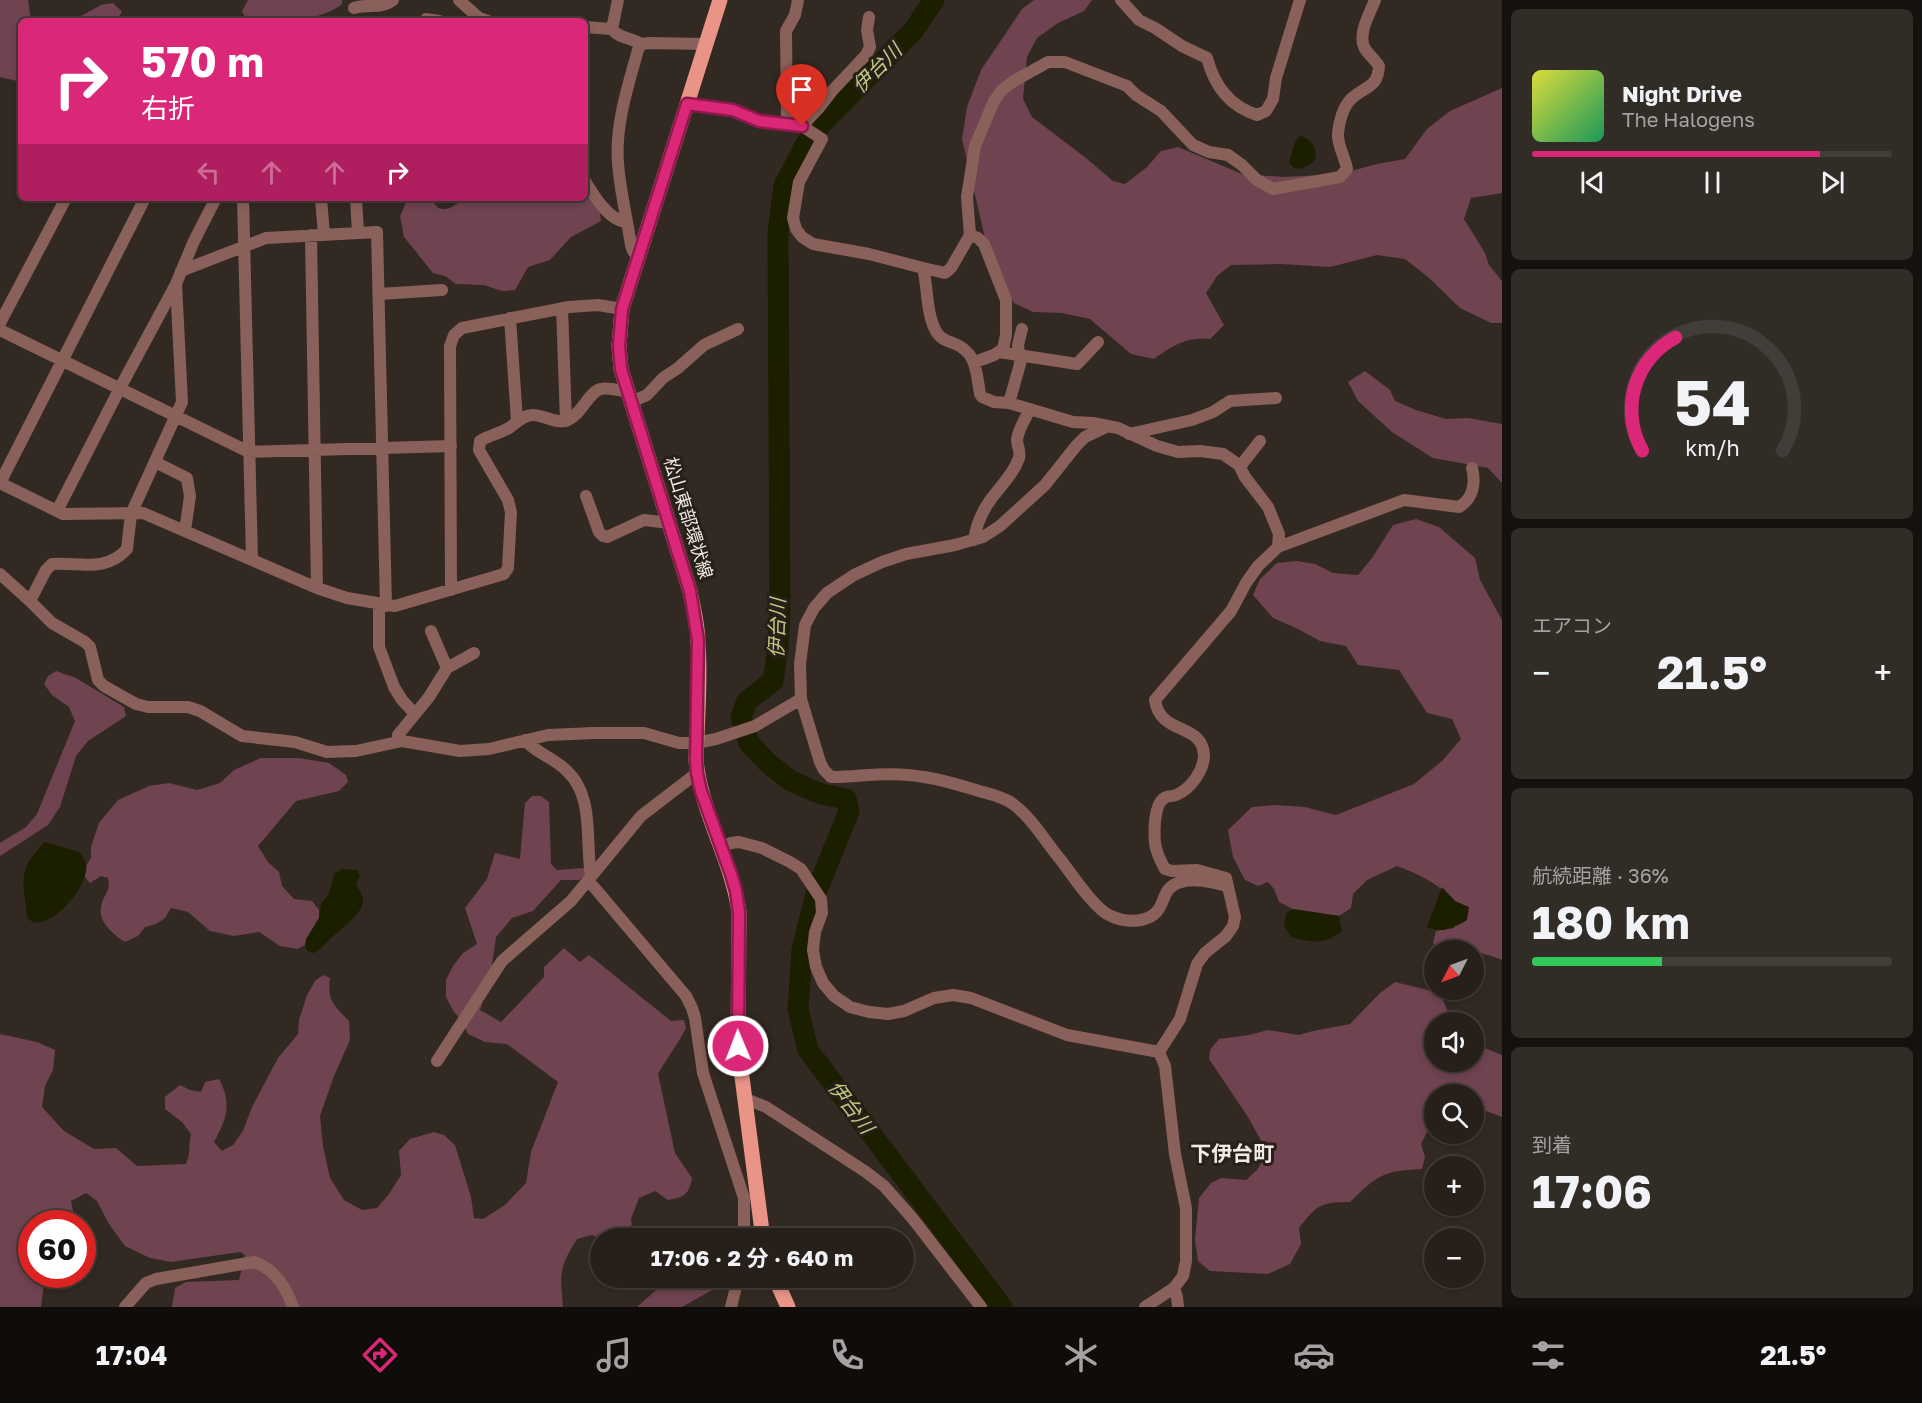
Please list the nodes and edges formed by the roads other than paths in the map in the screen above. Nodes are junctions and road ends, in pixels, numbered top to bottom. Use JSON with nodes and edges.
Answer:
{"nodes":[{"id":1,"x":393,"y":0,"type":"edge"},
{"id":2,"x":459,"y":0,"type":"edge"},
{"id":3,"x":618,"y":0,"type":"edge"},
{"id":4,"x":720,"y":0,"type":"edge"},
{"id":5,"x":798,"y":0,"type":"edge"},
{"id":6,"x":1121,"y":0,"type":"edge"},
{"id":7,"x":1300,"y":0,"type":"edge"},
{"id":8,"x":1375,"y":0,"type":"edge"},
{"id":9,"x":354,"y":8,"type":"dead end"},
{"id":10,"x":869,"y":17,"type":"dead end"},
{"id":11,"x":479,"y":18,"type":"edge"},
{"id":12,"x":588,"y":27,"type":"edge"},
{"id":13,"x":612,"y":29,"type":"junction"},
{"id":14,"x":641,"y":44,"type":"junction"},
{"id":15,"x":706,"y":44,"type":"junction"},
{"id":16,"x":687,"y":104,"type":"junction"},
{"id":17,"x":787,"y":124,"type":"junction"},
{"id":18,"x":804,"y":127,"type":"junction"},
{"id":19,"x":588,"y":185,"type":"edge"},
{"id":20,"x":64,"y":201,"type":"edge"},
{"id":21,"x":143,"y":201,"type":"edge"},
{"id":22,"x":214,"y":201,"type":"edge"},
{"id":23,"x":243,"y":201,"type":"edge"},
{"id":24,"x":321,"y":201,"type":"edge"},
{"id":25,"x":356,"y":201,"type":"edge"},
{"id":26,"x":627,"y":222,"type":"junction"},
{"id":27,"x":358,"y":233,"type":"junction"},
{"id":28,"x":318,"y":235,"type":"junction"},
{"id":29,"x":970,"y":235,"type":"junction"},
{"id":30,"x":243,"y":246,"type":"junction"},
{"id":31,"x":639,"y":257,"type":"junction"},
{"id":32,"x":923,"y":268,"type":"junction"},
{"id":33,"x":181,"y":271,"type":"junction"},
{"id":34,"x":176,"y":284,"type":"junction"},
{"id":35,"x":442,"y":290,"type":"dead end"},
{"id":36,"x":379,"y":294,"type":"junction"},
{"id":37,"x":562,"y":308,"type":"junction"},
{"id":38,"x":622,"y":309,"type":"junction"},
{"id":39,"x":510,"y":318,"type":"junction"},
{"id":40,"x":0,"y":323,"type":"edge"},
{"id":41,"x":1022,"y":328,"type":"dead end"},
{"id":42,"x":738,"y":329,"type":"dead end"},
{"id":43,"x":0,"y":330,"type":"edge"},
{"id":44,"x":1098,"y":342,"type":"dead end"},
{"id":45,"x":999,"y":352,"type":"junction"},
{"id":46,"x":1019,"y":356,"type":"junction"},
{"id":47,"x":63,"y":359,"type":"junction"},
{"id":48,"x":975,"y":362,"type":"junction"},
{"id":49,"x":120,"y":388,"type":"junction"},
{"id":50,"x":630,"y":397,"type":"junction"},
{"id":51,"x":1276,"y":398,"type":"dead end"},
{"id":52,"x":1010,"y":403,"type":"junction"},
{"id":53,"x":1030,"y":409,"type":"junction"},
{"id":54,"x":177,"y":416,"type":"junction"},
{"id":55,"x":566,"y":421,"type":"junction"},
{"id":56,"x":517,"y":422,"type":"junction"},
{"id":57,"x":1108,"y":426,"type":"junction"},
{"id":58,"x":1129,"y":434,"type":"junction"},
{"id":59,"x":1260,"y":441,"type":"dead end"},
{"id":60,"x":451,"y":446,"type":"junction"},
{"id":61,"x":382,"y":447,"type":"junction"},
{"id":62,"x":315,"y":449,"type":"junction"},
{"id":63,"x":249,"y":452,"type":"junction"},
{"id":64,"x":155,"y":462,"type":"junction"},
{"id":65,"x":1245,"y":464,"type":"junction"},
{"id":66,"x":1472,"y":468,"type":"dead end"},
{"id":67,"x":0,"y":483,"type":"edge"},
{"id":68,"x":586,"y":496,"type":"dead end"},
{"id":69,"x":57,"y":511,"type":"junction"},
{"id":70,"x":131,"y":514,"type":"junction"},
{"id":71,"x":669,"y":522,"type":"junction"},
{"id":72,"x":185,"y":531,"type":"junction"},
{"id":73,"x":974,"y":540,"type":"junction"},
{"id":74,"x":1278,"y":547,"type":"junction"},
{"id":75,"x":252,"y":560,"type":"junction"},
{"id":76,"x":0,"y":574,"type":"edge"},
{"id":77,"x":317,"y":588,"type":"junction"},
{"id":78,"x":451,"y":590,"type":"junction"},
{"id":79,"x":30,"y":601,"type":"junction"},
{"id":80,"x":382,"y":605,"type":"junction"},
{"id":81,"x":431,"y":631,"type":"dead end"},
{"id":82,"x":474,"y":653,"type":"dead end"},
{"id":83,"x":447,"y":668,"type":"junction"},
{"id":84,"x":801,"y":699,"type":"junction"},
{"id":85,"x":415,"y":714,"type":"junction"},
{"id":86,"x":525,"y":740,"type":"junction"},
{"id":87,"x":398,"y":742,"type":"junction"},
{"id":88,"x":696,"y":743,"type":"junction"},
{"id":89,"x":697,"y":773,"type":"junction"},
{"id":90,"x":722,"y":847,"type":"junction"},
{"id":91,"x":589,"y":878,"type":"junction"},
{"id":92,"x":1227,"y":885,"type":"junction"},
{"id":93,"x":1159,"y":1052,"type":"junction"},
{"id":94,"x":437,"y":1061,"type":"dead end"},
{"id":95,"x":746,"y":1099,"type":"junction"},
{"id":96,"x":744,"y":1228,"type":"edge"},
{"id":97,"x":763,"y":1228,"type":"edge"},
{"id":98,"x":735,"y":1288,"type":"edge"},
{"id":99,"x":779,"y":1288,"type":"edge"},
{"id":100,"x":1174,"y":1288,"type":"junction"},
{"id":101,"x":125,"y":1307,"type":"edge"},
{"id":102,"x":293,"y":1307,"type":"edge"},
{"id":103,"x":731,"y":1307,"type":"edge"},
{"id":104,"x":788,"y":1307,"type":"edge"},
{"id":105,"x":981,"y":1307,"type":"edge"},
{"id":106,"x":1145,"y":1307,"type":"edge"},
{"id":107,"x":1178,"y":1307,"type":"edge"}],
"edges":[{"from":1,"to":9,"type":"street"},
{"from":2,"to":11,"type":"street"},
{"from":3,"to":13,"type":"street"},
{"from":4,"to":15,"type":"main road","name":"松山東部環状線"},
{"from":5,"to":17,"type":"street"},
{"from":6,"to":7,"type":"street"},
{"from":8,"to":29,"type":"street"},
{"from":10,"to":18,"type":"street"},
{"from":12,"to":13,"type":"street"},
{"from":13,"to":14,"type":"street"},
{"from":14,"to":15,"type":"street"},
{"from":14,"to":26,"type":"street"},
{"from":15,"to":16,"type":"main road","name":"松山東部環状線"},
{"from":16,"to":17,"type":"street"},
{"from":16,"to":31,"type":"main road","name":"松山東部環状線"},
{"from":17,"to":18,"type":"street"},
{"from":18,"to":32,"type":"street"},
{"from":19,"to":26,"type":"street"},
{"from":20,"to":40,"type":"street"},
{"from":21,"to":47,"type":"street"},
{"from":22,"to":33,"type":"street"},
{"from":23,"to":30,"type":"street"},
{"from":24,"to":28,"type":"street"},
{"from":25,"to":27,"type":"street"},
{"from":26,"to":31,"type":"street"},
{"from":27,"to":28,"type":"street"},
{"from":27,"to":36,"type":"street"},
{"from":28,"to":30,"type":"street"},
{"from":28,"to":62,"type":"street"},
{"from":29,"to":32,"type":"street"},
{"from":29,"to":45,"type":"street"},
{"from":30,"to":33,"type":"street"},
{"from":30,"to":63,"type":"street"},
{"from":31,"to":38,"type":"main road","name":"松山東部環状線"},
{"from":32,"to":48,"type":"street"},
{"from":33,"to":34,"type":"street"},
{"from":34,"to":49,"type":"street"},
{"from":34,"to":54,"type":"street"},
{"from":35,"to":36,"type":"street"},
{"from":36,"to":61,"type":"street"},
{"from":37,"to":38,"type":"street"},
{"from":37,"to":39,"type":"street"},
{"from":37,"to":55,"type":"street"},
{"from":38,"to":50,"type":"main road","name":"松山東部環状線"},
{"from":39,"to":56,"type":"street"},
{"from":39,"to":60,"type":"street"},
{"from":41,"to":46,"type":"street"},
{"from":42,"to":50,"type":"street"},
{"from":43,"to":47,"type":"street"},
{"from":44,"to":46,"type":"street"},
{"from":45,"to":46,"type":"street"},
{"from":45,"to":48,"type":"street"},
{"from":46,"to":52,"type":"street"},
{"from":47,"to":49,"type":"street"},
{"from":47,"to":67,"type":"street"},
{"from":48,"to":52,"type":"street"},
{"from":49,"to":54,"type":"street"},
{"from":49,"to":69,"type":"street"},
{"from":50,"to":55,"type":"street"},
{"from":50,"to":71,"type":"main road","name":"松山東部環状線"},
{"from":51,"to":58,"type":"street"},
{"from":52,"to":53,"type":"street"},
{"from":53,"to":57,"type":"street"},
{"from":53,"to":73,"type":"street"},
{"from":54,"to":63,"type":"street"},
{"from":54,"to":64,"type":"street"},
{"from":55,"to":56,"type":"street"},
{"from":56,"to":78,"type":"street"},
{"from":57,"to":58,"type":"street"},
{"from":57,"to":73,"type":"street"},
{"from":58,"to":65,"type":"street"},
{"from":59,"to":65,"type":"street"},
{"from":60,"to":61,"type":"street"},
{"from":60,"to":78,"type":"street"},
{"from":61,"to":62,"type":"street"},
{"from":61,"to":80,"type":"street"},
{"from":62,"to":63,"type":"street"},
{"from":62,"to":77,"type":"street"},
{"from":63,"to":75,"type":"street"},
{"from":64,"to":70,"type":"street"},
{"from":64,"to":72,"type":"street"},
{"from":65,"to":74,"type":"street"},
{"from":66,"to":74,"type":"street"},
{"from":67,"to":69,"type":"street"},
{"from":68,"to":71,"type":"street"},
{"from":69,"to":70,"type":"street"},
{"from":70,"to":72,"type":"street"},
{"from":70,"to":79,"type":"street"},
{"from":71,"to":88,"type":"main road","name":"松山東部環状線"},
{"from":72,"to":75,"type":"street"},
{"from":73,"to":84,"type":"street"},
{"from":74,"to":92,"type":"street"},
{"from":75,"to":77,"type":"street"},
{"from":76,"to":79,"type":"street"},
{"from":77,"to":80,"type":"street"},
{"from":78,"to":80,"type":"street"},
{"from":79,"to":87,"type":"street"},
{"from":80,"to":85,"type":"street"},
{"from":81,"to":83,"type":"street"},
{"from":82,"to":83,"type":"street"},
{"from":83,"to":85,"type":"street"},
{"from":84,"to":88,"type":"street"},
{"from":84,"to":92,"type":"street"},
{"from":85,"to":87,"type":"street"},
{"from":86,"to":87,"type":"street"},
{"from":86,"to":88,"type":"street"},
{"from":86,"to":91,"type":"street"},
{"from":88,"to":89,"type":"main road","name":"松山東部環状線"},
{"from":89,"to":90,"type":"main road","name":"松山東部環状線"},
{"from":89,"to":91,"type":"street"},
{"from":90,"to":93,"type":"street"},
{"from":90,"to":95,"type":"main road","name":"松山東部環状線"},
{"from":91,"to":94,"type":"street"},
{"from":91,"to":96,"type":"street"},
{"from":92,"to":93,"type":"street"},
{"from":93,"to":100,"type":"street"},
{"from":95,"to":97,"type":"main road","name":"松山東部環状線"},
{"from":95,"to":105,"type":"street"},
{"from":98,"to":103,"type":"street"},
{"from":99,"to":104,"type":"main road"},
{"from":100,"to":106,"type":"street"},
{"from":100,"to":107,"type":"street"},
{"from":101,"to":102,"type":"street"}]}
